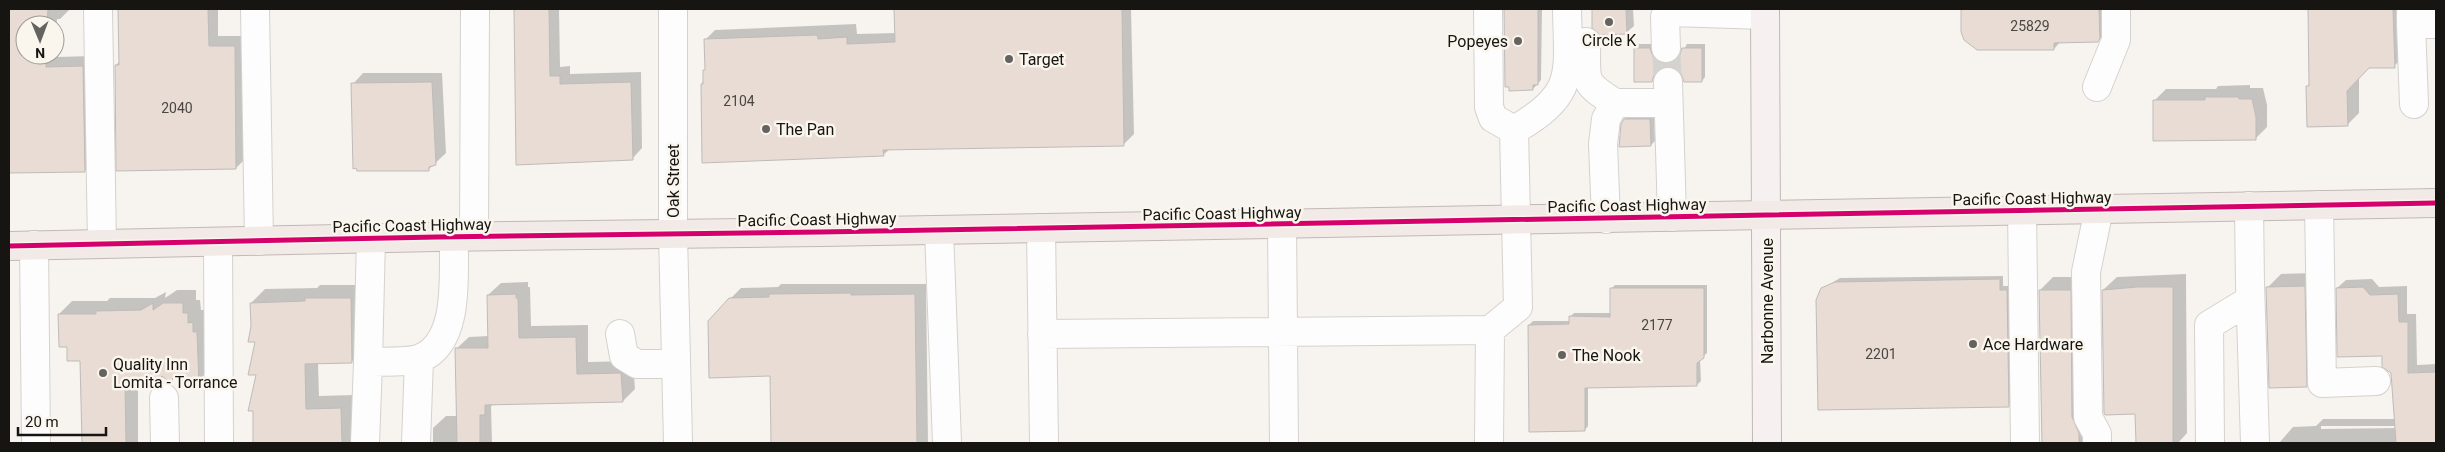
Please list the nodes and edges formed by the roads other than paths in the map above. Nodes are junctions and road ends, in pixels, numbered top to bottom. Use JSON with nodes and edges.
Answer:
{"nodes":[{"id":1,"x":98,"y":9,"type":"edge"},
{"id":2,"x":255,"y":9,"type":"edge"},
{"id":3,"x":475,"y":9,"type":"edge"},
{"id":4,"x":673,"y":9,"type":"edge"},
{"id":5,"x":1488,"y":9,"type":"edge"},
{"id":6,"x":1554,"y":9,"type":"edge"},
{"id":7,"x":1567,"y":9,"type":"edge"},
{"id":8,"x":1585,"y":9,"type":"edge"},
{"id":9,"x":2116,"y":9,"type":"edge"},
{"id":10,"x":1765,"y":12,"type":"edge"},
{"id":11,"x":2419,"y":19,"type":"edge"},
{"id":12,"x":1666,"y":48,"type":"tunnel mouth"},
{"id":13,"x":2097,"y":87,"type":"dead end"},
{"id":14,"x":1557,"y":95,"type":"junction"},
{"id":15,"x":1615,"y":103,"type":"junction"},
{"id":16,"x":2414,"y":104,"type":"dead end"},
{"id":17,"x":1514,"y":130,"type":"junction"},
{"id":18,"x":2436,"y":203,"type":"edge"},
{"id":19,"x":2319,"y":205,"type":"junction"},
{"id":20,"x":2250,"y":206,"type":"junction"},
{"id":21,"x":2099,"y":209,"type":"junction"},
{"id":22,"x":2022,"y":210,"type":"junction"},
{"id":23,"x":1767,"y":216,"type":"junction"},
{"id":24,"x":1672,"y":217,"type":"junction"},
{"id":25,"x":1606,"y":218,"type":"junction"},
{"id":26,"x":1515,"y":220,"type":"junction"},
{"id":27,"x":1282,"y":224,"type":"junction"},
{"id":28,"x":1041,"y":228,"type":"junction"},
{"id":29,"x":939,"y":230,"type":"junction"},
{"id":30,"x":673,"y":234,"type":"junction"},
{"id":31,"x":464,"y":236,"type":"junction"},
{"id":32,"x":371,"y":238,"type":"junction"},
{"id":33,"x":259,"y":241,"type":"junction"},
{"id":34,"x":218,"y":242,"type":"junction"},
{"id":35,"x":102,"y":244,"type":"junction"},
{"id":36,"x":21,"y":246,"type":"edge"},
{"id":37,"x":2250,"y":300,"type":"junction"},
{"id":38,"x":1490,"y":330,"type":"junction"},
{"id":39,"x":1283,"y":332,"type":"junction"},
{"id":40,"x":620,"y":334,"type":"dead end"},
{"id":41,"x":1042,"y":334,"type":"junction"},
{"id":42,"x":420,"y":359,"type":"junction"},
{"id":43,"x":368,"y":362,"type":"junction"},
{"id":44,"x":676,"y":364,"type":"junction"},
{"id":45,"x":2376,"y":381,"type":"dead end"},
{"id":46,"x":164,"y":398,"type":"dead end"},
{"id":47,"x":36,"y":443,"type":"edge"},
{"id":48,"x":165,"y":443,"type":"edge"},
{"id":49,"x":219,"y":443,"type":"edge"},
{"id":50,"x":365,"y":443,"type":"edge"},
{"id":51,"x":416,"y":443,"type":"edge"},
{"id":52,"x":678,"y":443,"type":"edge"},
{"id":53,"x":947,"y":443,"type":"edge"},
{"id":54,"x":1044,"y":443,"type":"edge"},
{"id":55,"x":1284,"y":443,"type":"edge"},
{"id":56,"x":1489,"y":443,"type":"edge"},
{"id":57,"x":1768,"y":443,"type":"edge"},
{"id":58,"x":2025,"y":443,"type":"edge"},
{"id":59,"x":2097,"y":443,"type":"edge"},
{"id":60,"x":2210,"y":443,"type":"edge"},
{"id":61,"x":2255,"y":443,"type":"edge"}],
"edges":[{"from":1,"to":35,"type":"street"},
{"from":2,"to":33,"type":"street"},
{"from":3,"to":31,"type":"street"},
{"from":4,"to":30,"type":"street","name":"Oak Street"},
{"from":5,"to":17,"type":"street"},
{"from":6,"to":14,"type":"street"},
{"from":7,"to":14,"type":"street"},
{"from":8,"to":15,"type":"street"},
{"from":9,"to":13,"type":"street"},
{"from":10,"to":12,"type":"street"},
{"from":10,"to":23,"type":"main road","name":"Narbonne Avenue"},
{"from":11,"to":16,"type":"street"},
{"from":14,"to":17,"type":"street"},
{"from":15,"to":24,"type":"street"},
{"from":15,"to":25,"type":"street"},
{"from":17,"to":26,"type":"street"},
{"from":18,"to":19,"type":"highway","name":"Pacific Coast Highway"},
{"from":19,"to":20,"type":"highway","name":"Pacific Coast Highway"},
{"from":19,"to":45,"type":"street"},
{"from":20,"to":21,"type":"highway","name":"Pacific Coast Highway"},
{"from":20,"to":37,"type":"street"},
{"from":21,"to":22,"type":"highway","name":"Pacific Coast Highway"},
{"from":21,"to":59,"type":"street"},
{"from":22,"to":23,"type":"highway","name":"Pacific Coast Highway"},
{"from":22,"to":58,"type":"street"},
{"from":23,"to":24,"type":"highway","name":"Pacific Coast Highway"},
{"from":23,"to":57,"type":"main road","name":"Narbonne Avenue"},
{"from":24,"to":25,"type":"highway","name":"Pacific Coast Highway"},
{"from":25,"to":26,"type":"highway","name":"Pacific Coast Highway"},
{"from":26,"to":27,"type":"highway","name":"Pacific Coast Highway"},
{"from":26,"to":38,"type":"street"},
{"from":27,"to":28,"type":"highway","name":"Pacific Coast Highway"},
{"from":27,"to":39,"type":"street"},
{"from":28,"to":29,"type":"highway","name":"Pacific Coast Highway"},
{"from":28,"to":41,"type":"street"},
{"from":29,"to":30,"type":"highway","name":"Pacific Coast Highway"},
{"from":29,"to":53,"type":"street"},
{"from":30,"to":31,"type":"highway","name":"Pacific Coast Highway"},
{"from":30,"to":44,"type":"street","name":"Oak Street"},
{"from":31,"to":32,"type":"highway","name":"Pacific Coast Highway"},
{"from":31,"to":42,"type":"street"},
{"from":32,"to":33,"type":"highway","name":"Pacific Coast Highway"},
{"from":32,"to":43,"type":"street"},
{"from":33,"to":34,"type":"highway","name":"Pacific Coast Highway"},
{"from":34,"to":35,"type":"highway","name":"Pacific Coast Highway"},
{"from":34,"to":49,"type":"street"},
{"from":35,"to":36,"type":"highway","name":"Pacific Coast Highway"},
{"from":36,"to":47,"type":"street"},
{"from":37,"to":60,"type":"street"},
{"from":37,"to":61,"type":"street"},
{"from":38,"to":39,"type":"street"},
{"from":38,"to":56,"type":"street"},
{"from":39,"to":41,"type":"street"},
{"from":39,"to":55,"type":"street"},
{"from":40,"to":44,"type":"street"},
{"from":41,"to":54,"type":"street"},
{"from":42,"to":43,"type":"street"},
{"from":42,"to":51,"type":"street"},
{"from":43,"to":50,"type":"street"},
{"from":44,"to":52,"type":"street","name":"Oak Street"},
{"from":46,"to":48,"type":"street"}]}
